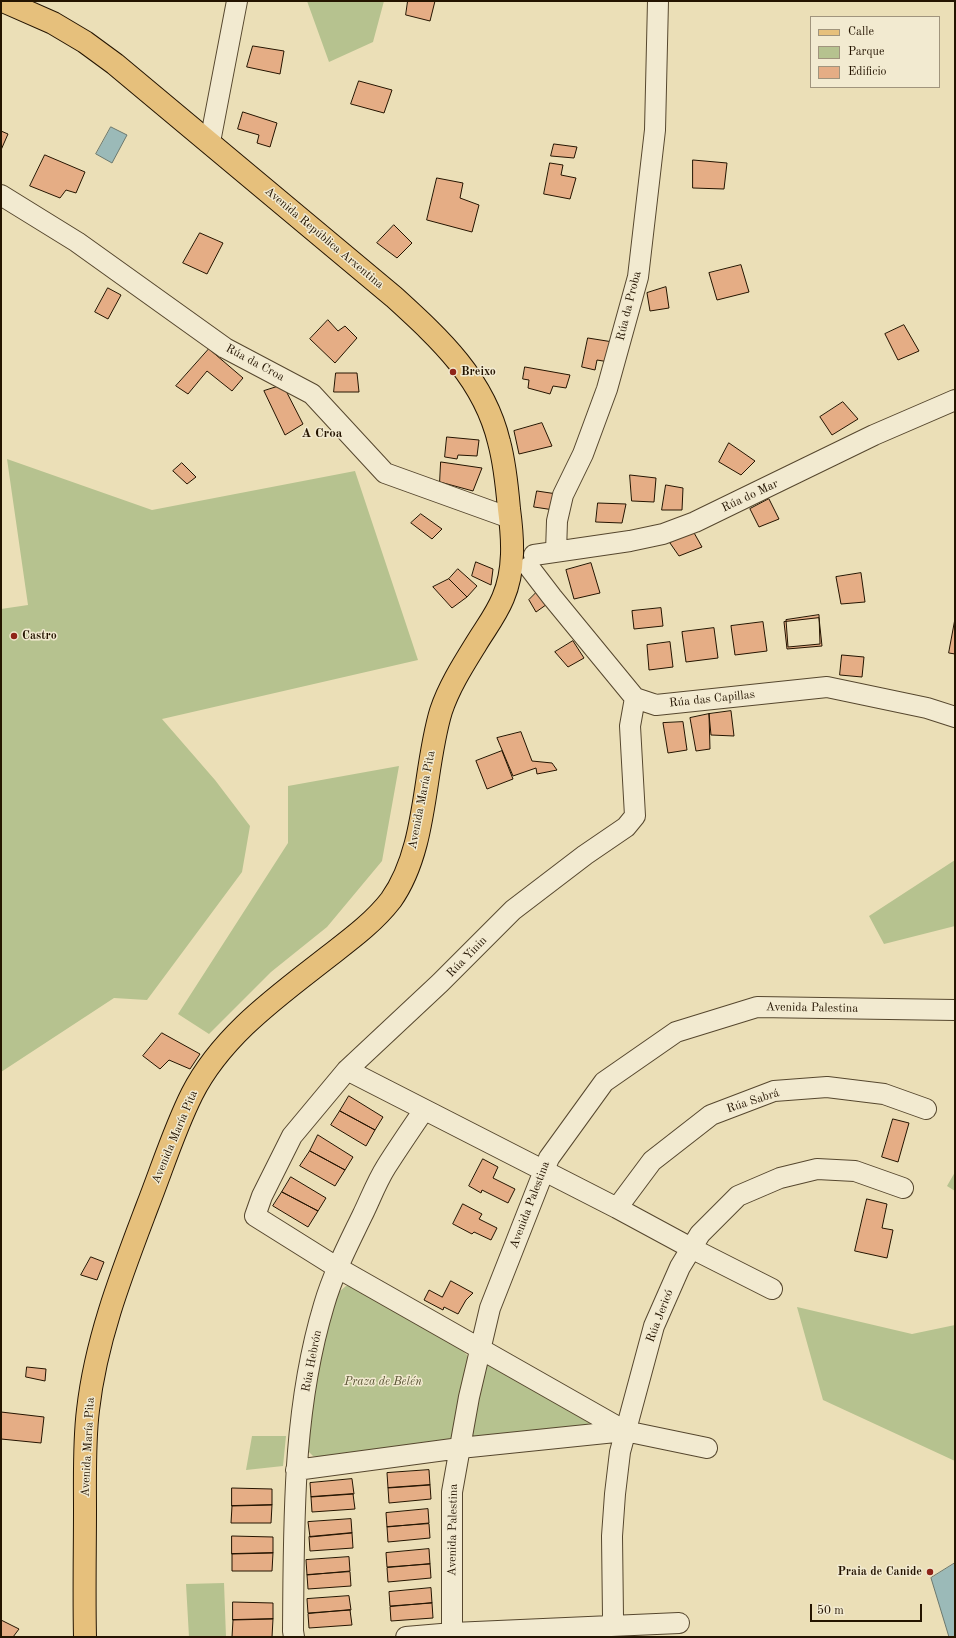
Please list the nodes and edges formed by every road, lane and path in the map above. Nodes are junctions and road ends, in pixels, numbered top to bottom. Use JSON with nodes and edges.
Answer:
{"nodes":[{"id":1,"x":3,"y":1,"type":"edge"},
{"id":2,"x":237,"y":1,"type":"edge"},
{"id":3,"x":658,"y":1,"type":"edge"},
{"id":4,"x":210,"y":142,"type":"junction"},
{"id":5,"x":1,"y":195,"type":"edge"},
{"id":6,"x":955,"y":400,"type":"edge"},
{"id":7,"x":510,"y":518,"type":"junction"},
{"id":8,"x":556,"y":552,"type":"junction"},
{"id":9,"x":525,"y":564,"type":"junction"},
{"id":10,"x":635,"y":698,"type":"junction"},
{"id":11,"x":955,"y":716,"type":"edge"},
{"id":12,"x":955,"y":1010,"type":"edge"},
{"id":13,"x":347,"y":1070,"type":"junction"},
{"id":14,"x":926,"y":1109,"type":"dead end"},
{"id":15,"x":424,"y":1110,"type":"junction"},
{"id":16,"x":544,"y":1171,"type":"junction"},
{"id":17,"x":903,"y":1188,"type":"dead end"},
{"id":18,"x":617,"y":1208,"type":"junction"},
{"id":19,"x":691,"y":1248,"type":"junction"},
{"id":20,"x":338,"y":1268,"type":"junction"},
{"id":21,"x":772,"y":1289,"type":"dead end"},
{"id":22,"x":481,"y":1348,"type":"junction"},
{"id":23,"x":625,"y":1430,"type":"junction"},
{"id":24,"x":460,"y":1448,"type":"junction"},
{"id":25,"x":707,"y":1448,"type":"dead end"},
{"id":26,"x":296,"y":1470,"type":"junction"},
{"id":27,"x":679,"y":1623,"type":"dead end"},
{"id":28,"x":606,"y":1626,"type":"junction"},
{"id":29,"x":453,"y":1635,"type":"edge"},
{"id":30,"x":85,"y":1637,"type":"edge"},
{"id":31,"x":294,"y":1637,"type":"edge"},
{"id":32,"x":406,"y":1637,"type":"edge"}],
"edges":[{"from":1,"to":4,"type":"main road","name":"Avenida República Arxentina"},
{"from":2,"to":4,"type":"street"},
{"from":3,"to":8,"type":"street","name":"Rúa da Proba"},
{"from":4,"to":7,"type":"main road","name":"Avenida República Arxentina"},
{"from":5,"to":7,"type":"street","name":"Rúa da Croa"},
{"from":6,"to":8,"type":"street","name":"Rúa do Mar"},
{"from":7,"to":9,"type":"main road","name":"Avenida República Arxentina"},
{"from":8,"to":9,"type":"street","name":"Rúa do Mar"},
{"from":9,"to":10,"type":"street"},
{"from":9,"to":30,"type":"main road","name":"Avenida María Pita"},
{"from":10,"to":11,"type":"street","name":"Rúa das Capillas"},
{"from":10,"to":13,"type":"street","name":"Rúa Yinin"},
{"from":12,"to":16,"type":"street","name":"Avenida Palestina"},
{"from":13,"to":15,"type":"street"},
{"from":13,"to":20,"type":"street","name":"Rúa Yinin"},
{"from":14,"to":18,"type":"street","name":"Rúa Sabrá"},
{"from":15,"to":16,"type":"street"},
{"from":15,"to":20,"type":"street","name":"Rúa Hebrón"},
{"from":16,"to":18,"type":"street"},
{"from":16,"to":22,"type":"street","name":"Avenida Palestina"},
{"from":17,"to":19,"type":"street","name":"Rúa Jericó"},
{"from":18,"to":19,"type":"street"},
{"from":19,"to":21,"type":"street"},
{"from":19,"to":23,"type":"street","name":"Rúa Jericó"},
{"from":20,"to":22,"type":"street"},
{"from":20,"to":26,"type":"street","name":"Rúa Hebrón"},
{"from":22,"to":23,"type":"street"},
{"from":22,"to":24,"type":"street","name":"Avenida Palestina"},
{"from":23,"to":24,"type":"street"},
{"from":23,"to":25,"type":"street"},
{"from":23,"to":28,"type":"street","name":"Rúa Jericó"},
{"from":24,"to":26,"type":"street"},
{"from":24,"to":29,"type":"street","name":"Avenida Palestina"},
{"from":26,"to":31,"type":"street","name":"Rúa Hebrón"},
{"from":27,"to":28,"type":"street"},
{"from":28,"to":29,"type":"street"},
{"from":29,"to":32,"type":"street"}]}
